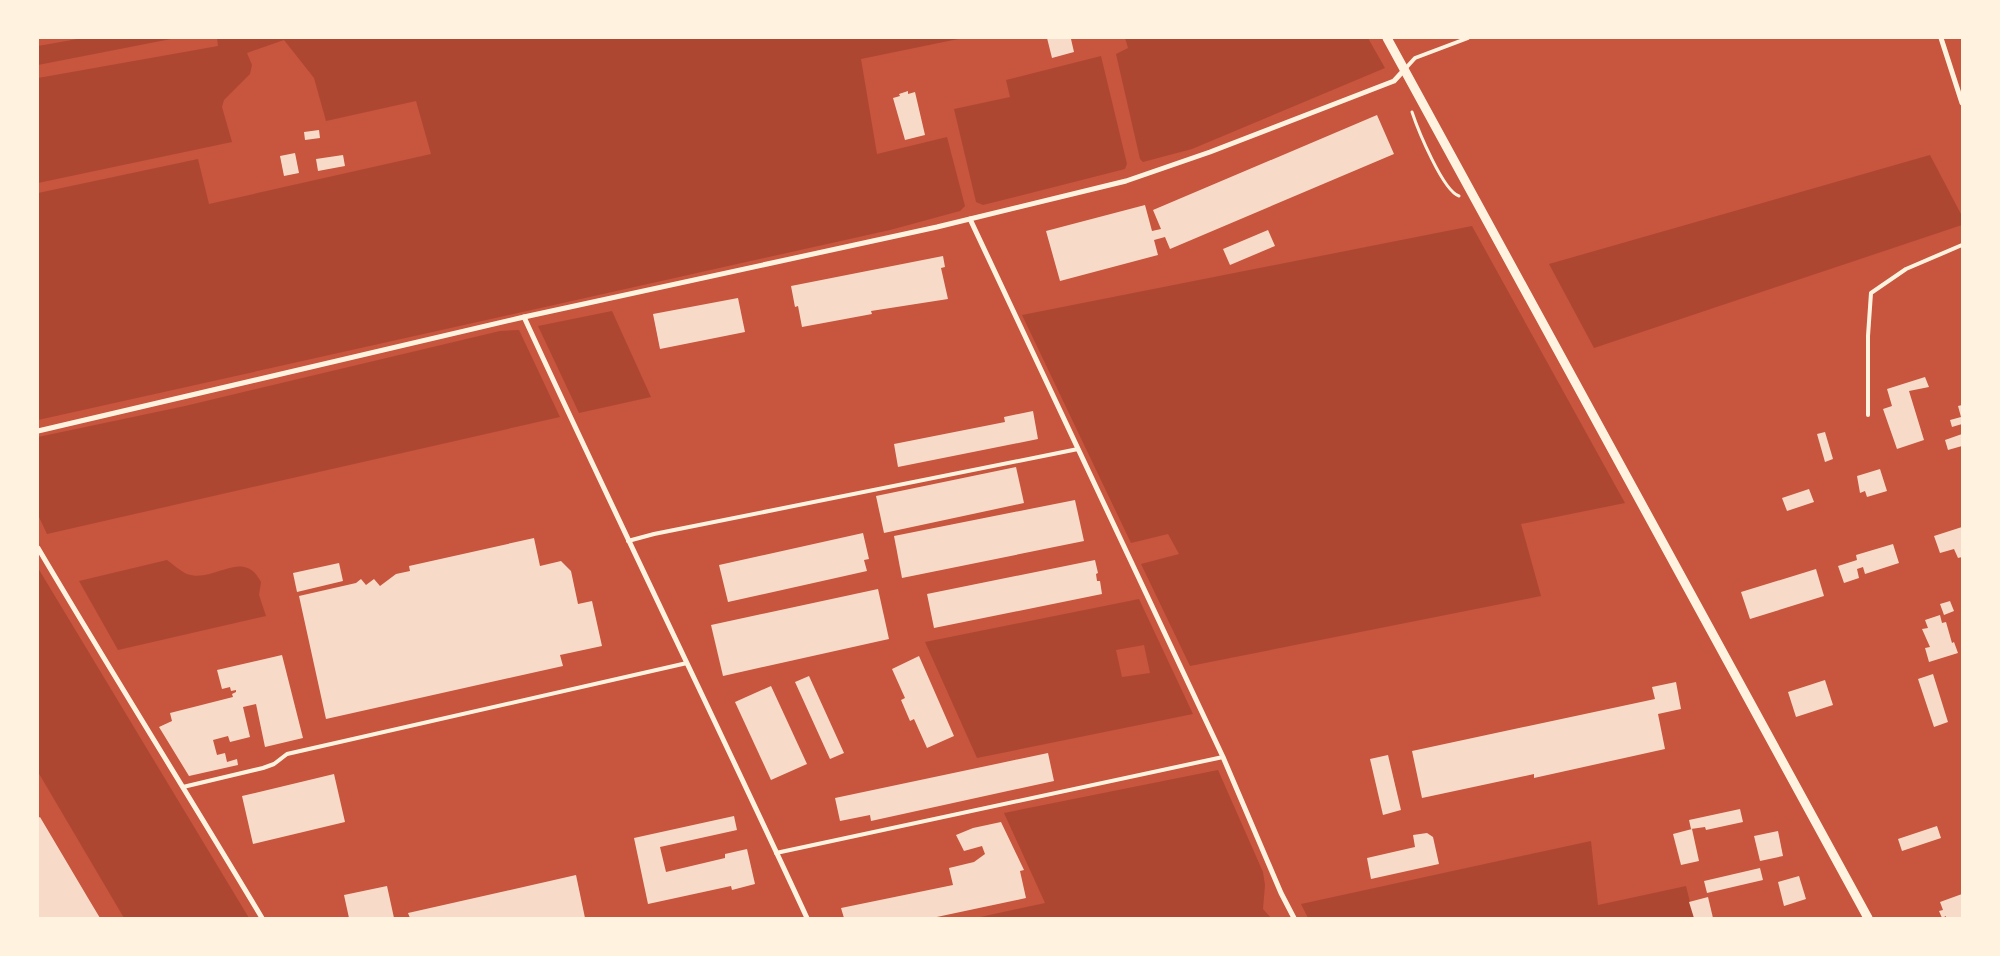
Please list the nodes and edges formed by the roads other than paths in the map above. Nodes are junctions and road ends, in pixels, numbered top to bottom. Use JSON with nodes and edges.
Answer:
{"nodes":[{"id":1,"x":1387,"y":38,"type":"edge"},
{"id":2,"x":1468,"y":38,"type":"edge"},
{"id":3,"x":1941,"y":38,"type":"edge"},
{"id":4,"x":1405,"y":69,"type":"junction"},
{"id":5,"x":1962,"y":103,"type":"edge"},
{"id":6,"x":970,"y":219,"type":"junction"},
{"id":7,"x":1962,"y":245,"type":"edge"},
{"id":8,"x":524,"y":317,"type":"junction"},
{"id":9,"x":1868,"y":415,"type":"dead end"},
{"id":10,"x":38,"y":431,"type":"edge"},
{"id":11,"x":1078,"y":449,"type":"junction"},
{"id":12,"x":628,"y":542,"type":"junction"},
{"id":13,"x":38,"y":548,"type":"edge"},
{"id":14,"x":687,"y":663,"type":"junction"},
{"id":15,"x":1223,"y":757,"type":"junction"},
{"id":16,"x":183,"y":787,"type":"junction"},
{"id":17,"x":776,"y":853,"type":"junction"},
{"id":18,"x":262,"y":918,"type":"edge"},
{"id":19,"x":807,"y":918,"type":"edge"},
{"id":20,"x":1294,"y":918,"type":"edge"},
{"id":21,"x":1868,"y":918,"type":"edge"}],
"edges":[{"from":1,"to":4,"type":"street"},
{"from":2,"to":4,"type":"lane"},
{"from":3,"to":5,"type":"street"},
{"from":4,"to":6,"type":"street"},
{"from":4,"to":21,"type":"street"},
{"from":6,"to":8,"type":"street"},
{"from":6,"to":11,"type":"street"},
{"from":7,"to":9,"type":"lane"},
{"from":8,"to":10,"type":"street"},
{"from":8,"to":12,"type":"street"},
{"from":11,"to":12,"type":"lane"},
{"from":11,"to":15,"type":"street"},
{"from":12,"to":14,"type":"street"},
{"from":13,"to":16,"type":"street"},
{"from":14,"to":16,"type":"lane"},
{"from":14,"to":17,"type":"street"},
{"from":15,"to":17,"type":"lane"},
{"from":15,"to":20,"type":"street"},
{"from":16,"to":18,"type":"street"},
{"from":17,"to":19,"type":"street"}]}
